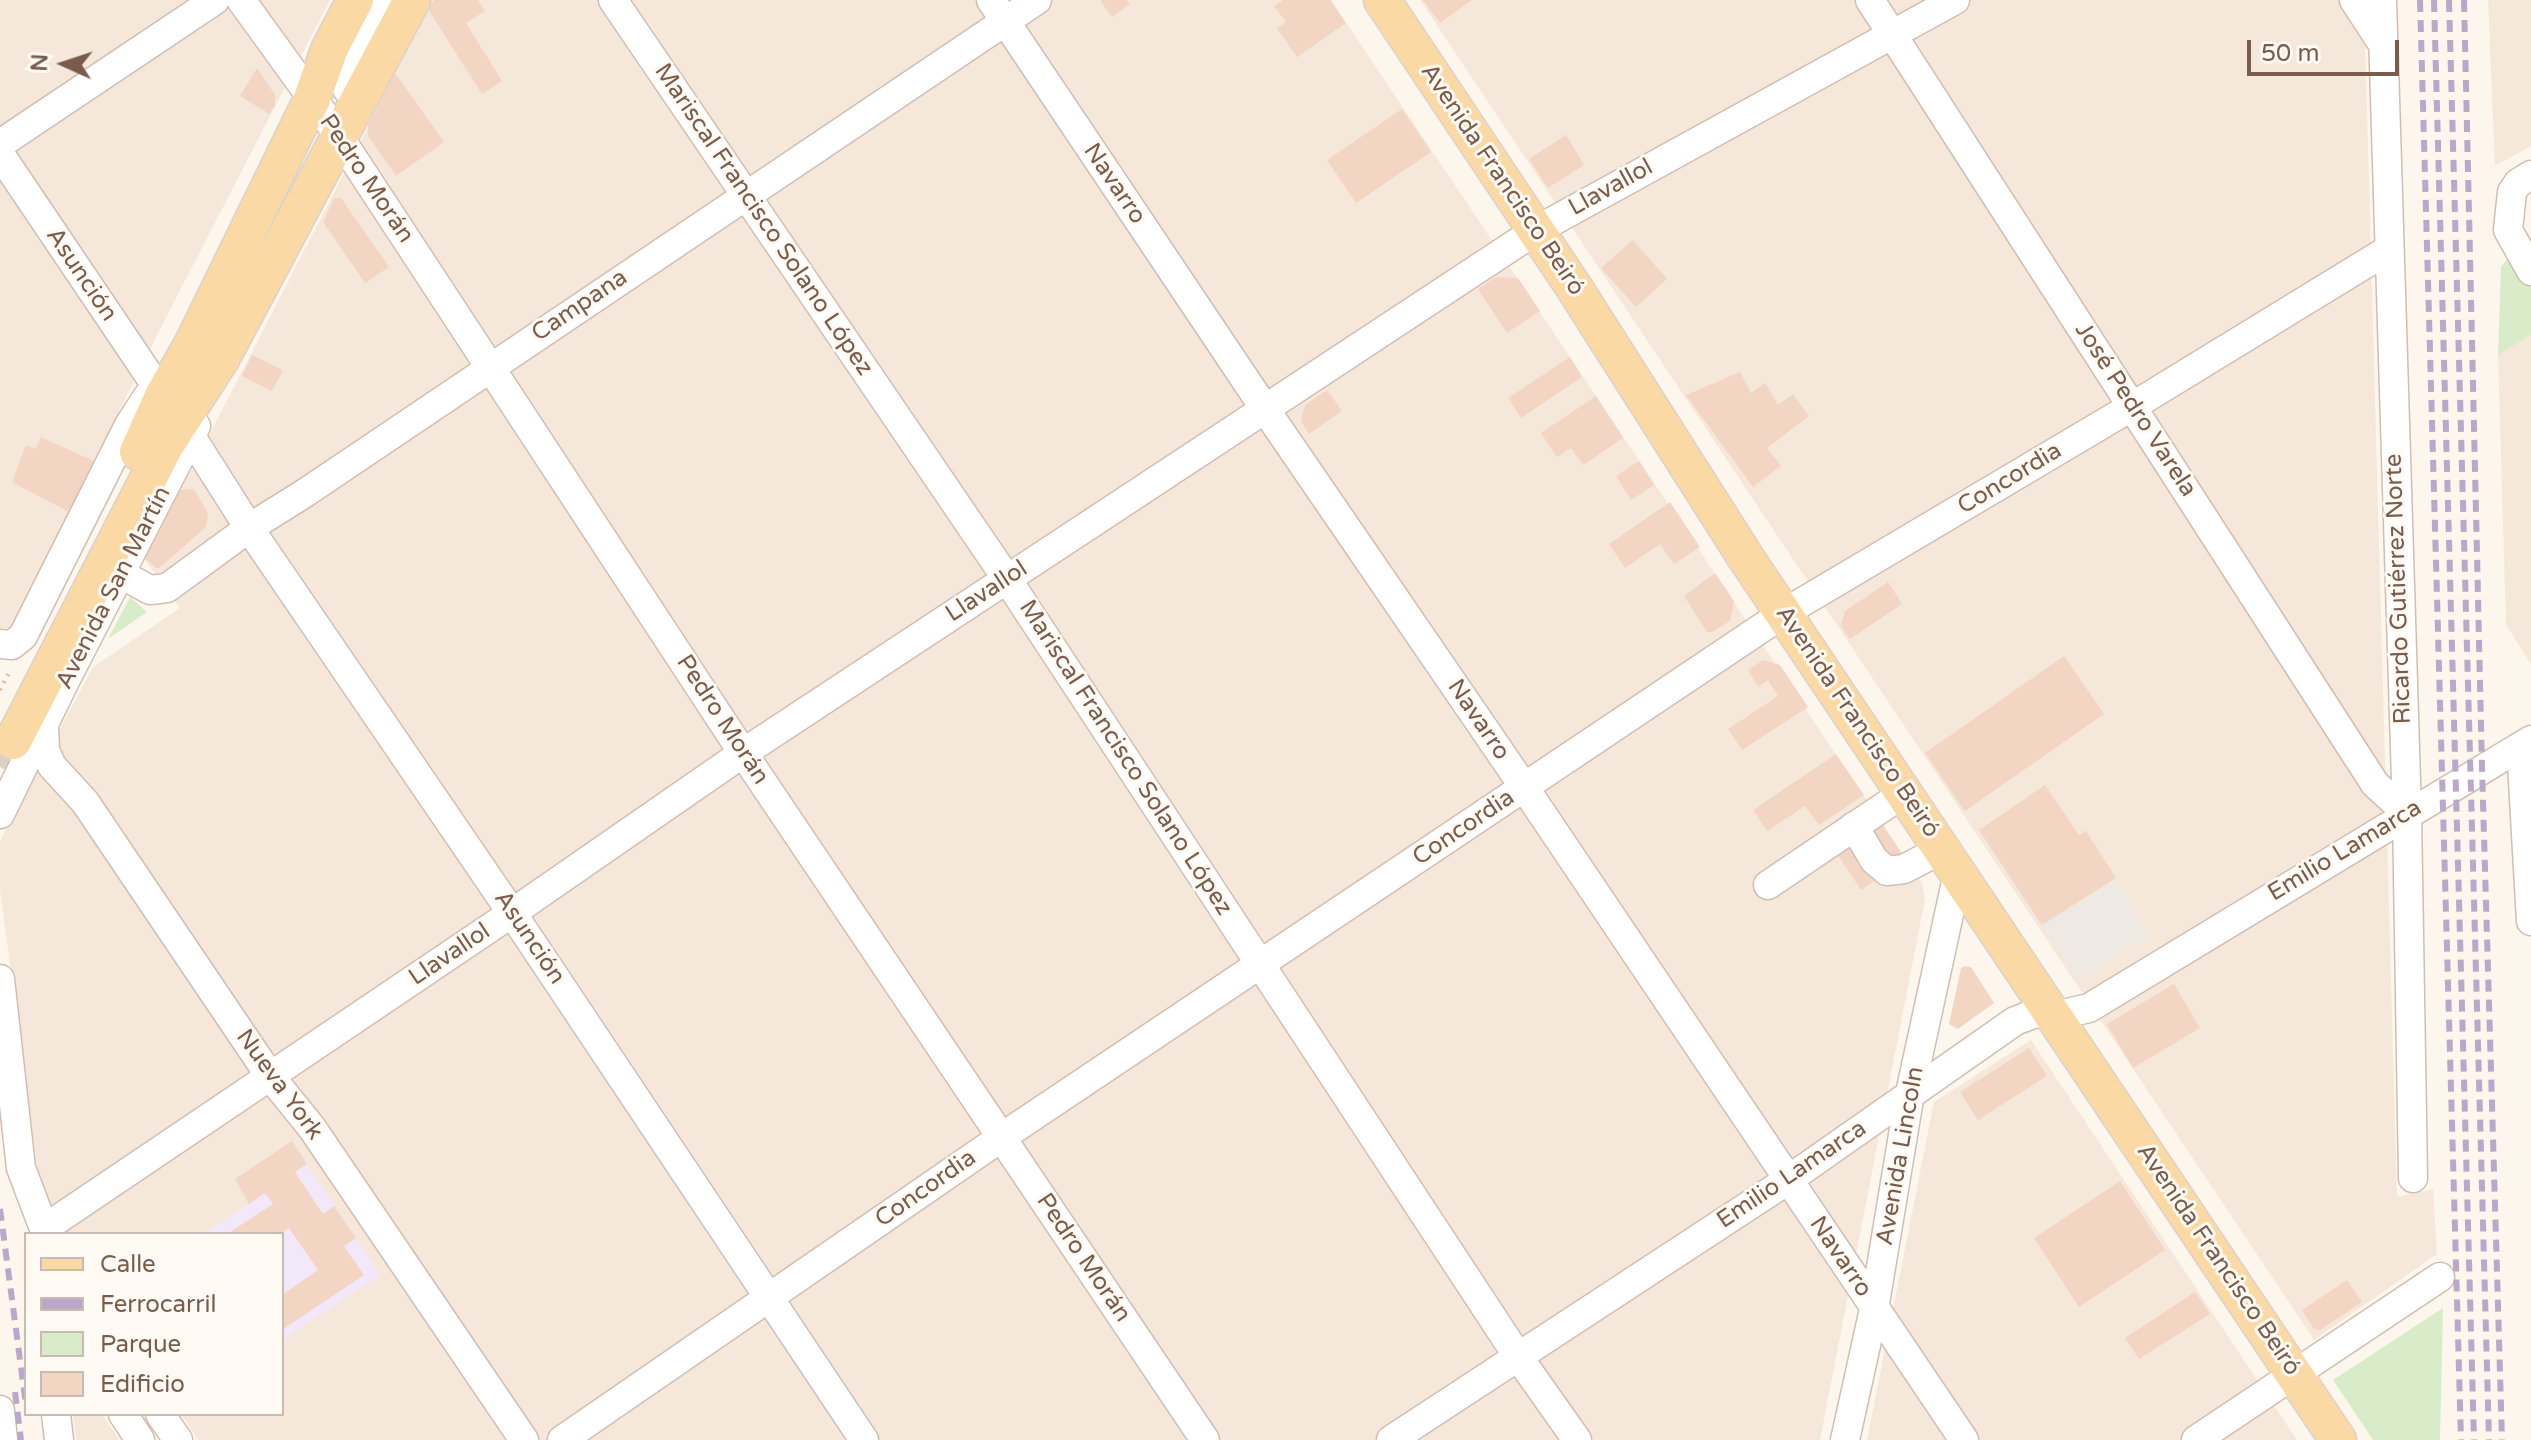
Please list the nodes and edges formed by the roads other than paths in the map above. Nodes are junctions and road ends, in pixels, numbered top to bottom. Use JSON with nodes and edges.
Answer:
{"nodes":[{"id":1,"x":215,"y":0,"type":"edge"},
{"id":2,"x":241,"y":0,"type":"edge"},
{"id":3,"x":355,"y":0,"type":"edge"},
{"id":4,"x":371,"y":0,"type":"edge"},
{"id":5,"x":386,"y":0,"type":"edge"},
{"id":6,"x":412,"y":0,"type":"edge"},
{"id":7,"x":613,"y":0,"type":"edge"},
{"id":8,"x":1037,"y":0,"type":"edge"},
{"id":9,"x":1382,"y":0,"type":"edge"},
{"id":10,"x":1870,"y":0,"type":"edge"},
{"id":11,"x":1955,"y":0,"type":"edge"},
{"id":12,"x":2354,"y":0,"type":"edge"},
{"id":13,"x":2382,"y":0,"type":"edge"},
{"id":14,"x":998,"y":11,"type":"edge"},
{"id":15,"x":1892,"y":34,"type":"junction"},
{"id":16,"x":2383,"y":45,"type":"junction"},
{"id":17,"x":327,"y":120,"type":"junction"},
{"id":18,"x":0,"y":144,"type":"edge"},
{"id":19,"x":0,"y":154,"type":"edge"},
{"id":20,"x":2531,"y":175,"type":"edge"},
{"id":21,"x":746,"y":194,"type":"junction"},
{"id":22,"x":1535,"y":231,"type":"junction"},
{"id":23,"x":2388,"y":250,"type":"junction"},
{"id":24,"x":2531,"y":271,"type":"edge"},
{"id":25,"x":221,"y":359,"type":"junction"},
{"id":26,"x":489,"y":367,"type":"junction"},
{"id":27,"x":163,"y":396,"type":"junction"},
{"id":28,"x":2133,"y":406,"type":"junction"},
{"id":29,"x":1265,"y":409,"type":"junction"},
{"id":30,"x":192,"y":438,"type":"junction"},
{"id":31,"x":249,"y":528,"type":"junction"},
{"id":32,"x":121,"y":574,"type":"junction"},
{"id":33,"x":1007,"y":579,"type":"junction"},
{"id":34,"x":1784,"y":613,"type":"junction"},
{"id":35,"x":0,"y":644,"type":"edge"},
{"id":36,"x":19,"y":729,"type":"edge"},
{"id":37,"x":2526,"y":743,"type":"edge"},
{"id":38,"x":743,"y":753,"type":"junction"},
{"id":39,"x":1524,"y":787,"type":"junction"},
{"id":40,"x":1904,"y":793,"type":"junction"},
{"id":41,"x":2407,"y":813,"type":"junction"},
{"id":42,"x":0,"y":814,"type":"edge"},
{"id":43,"x":1854,"y":826,"type":"junction"},
{"id":44,"x":1950,"y":861,"type":"junction"},
{"id":45,"x":1768,"y":885,"type":"dead end"},
{"id":46,"x":512,"y":913,"type":"junction"},
{"id":47,"x":2531,"y":921,"type":"edge"},
{"id":48,"x":1261,"y":965,"type":"junction"},
{"id":49,"x":0,"y":979,"type":"edge"},
{"id":50,"x":2054,"y":1016,"type":"junction"},
{"id":51,"x":270,"y":1076,"type":"junction"},
{"id":52,"x":1910,"y":1093,"type":"junction"},
{"id":53,"x":1002,"y":1137,"type":"junction"},
{"id":54,"x":2413,"y":1178,"type":"dead end"},
{"id":55,"x":1788,"y":1180,"type":"junction"},
{"id":56,"x":46,"y":1231,"type":"edge"},
{"id":57,"x":2440,"y":1277,"type":"dead end"},
{"id":58,"x":768,"y":1298,"type":"junction"},
{"id":59,"x":1874,"y":1309,"type":"junction"},
{"id":60,"x":1517,"y":1355,"type":"junction"},
{"id":61,"x":2295,"y":1374,"type":"junction"},
{"id":62,"x":0,"y":1410,"type":"edge"},
{"id":63,"x":56,"y":1416,"type":"edge"},
{"id":64,"x":124,"y":1416,"type":"edge"},
{"id":65,"x":161,"y":1416,"type":"edge"},
{"id":66,"x":3,"y":1440,"type":"edge"},
{"id":67,"x":59,"y":1440,"type":"edge"},
{"id":68,"x":140,"y":1440,"type":"edge"},
{"id":69,"x":178,"y":1440,"type":"edge"},
{"id":70,"x":524,"y":1440,"type":"edge"},
{"id":71,"x":562,"y":1440,"type":"edge"},
{"id":72,"x":864,"y":1440,"type":"edge"},
{"id":73,"x":1205,"y":1440,"type":"edge"},
{"id":74,"x":1391,"y":1440,"type":"edge"},
{"id":75,"x":1577,"y":1440,"type":"edge"},
{"id":76,"x":1845,"y":1440,"type":"edge"},
{"id":77,"x":1964,"y":1440,"type":"edge"},
{"id":78,"x":2196,"y":1440,"type":"edge"},
{"id":79,"x":2338,"y":1440,"type":"edge"}],
"edges":[{"from":1,"to":18,"type":"street"},
{"from":2,"to":17,"type":"street","name":"Pedro Morán"},
{"from":3,"to":17,"type":"main road","name":"Avenida San Martín"},
{"from":4,"to":17,"type":"street"},
{"from":5,"to":17,"type":"street"},
{"from":6,"to":17,"type":"main road","name":"Avenida San Martín"},
{"from":7,"to":21,"type":"street","name":"Mariscal Francisco Solano López"},
{"from":8,"to":14,"type":"street","name":"Campana"},
{"from":9,"to":22,"type":"main road","name":"Avenida Francisco Beiró"},
{"from":10,"to":15,"type":"street","name":"José Pedro Varela"},
{"from":11,"to":15,"type":"street","name":"Llavallol"},
{"from":12,"to":16,"type":"street"},
{"from":13,"to":16,"type":"street","name":"Ricardo Gutiérrez Norte"},
{"from":14,"to":21,"type":"street","name":"Campana"},
{"from":14,"to":29,"type":"street","name":"Navarro"},
{"from":15,"to":22,"type":"street","name":"Llavallol"},
{"from":15,"to":28,"type":"street","name":"José Pedro Varela"},
{"from":16,"to":23,"type":"street","name":"Ricardo Gutiérrez Norte"},
{"from":17,"to":25,"type":"main road","name":"Avenida San Martín"},
{"from":17,"to":26,"type":"street","name":"Pedro Morán"},
{"from":17,"to":27,"type":"main road","name":"Avenida San Martín"},
{"from":19,"to":27,"type":"street","name":"Asunción"},
{"from":20,"to":24,"type":"street"},
{"from":21,"to":26,"type":"street","name":"Campana"},
{"from":21,"to":33,"type":"street","name":"Mariscal Francisco Solano López"},
{"from":22,"to":29,"type":"street","name":"Llavallol"},
{"from":22,"to":34,"type":"main road","name":"Avenida Francisco Beiró"},
{"from":23,"to":28,"type":"street","name":"Concordia"},
{"from":23,"to":41,"type":"street","name":"Ricardo Gutiérrez Norte"},
{"from":25,"to":30,"type":"street","name":"Avenida San Martín"},
{"from":25,"to":36,"type":"main road","name":"Avenida San Martín"},
{"from":26,"to":31,"type":"street","name":"Campana"},
{"from":26,"to":38,"type":"street","name":"Pedro Morán"},
{"from":27,"to":35,"type":"street","name":"Avenida San Martín"},
{"from":27,"to":36,"type":"main road","name":"Avenida San Martín"},
{"from":28,"to":34,"type":"street","name":"Concordia"},
{"from":28,"to":41,"type":"street","name":"José Pedro Varela"},
{"from":29,"to":33,"type":"street","name":"Llavallol"},
{"from":29,"to":39,"type":"street","name":"Navarro"},
{"from":30,"to":31,"type":"street","name":"Asunción"},
{"from":30,"to":32,"type":"street","name":"Avenida San Martín"},
{"from":31,"to":32,"type":"street","name":"Campana"},
{"from":31,"to":46,"type":"street","name":"Asunción"},
{"from":32,"to":36,"type":"street","name":"Avenida San Martín"},
{"from":33,"to":38,"type":"street","name":"Llavallol"},
{"from":33,"to":48,"type":"street","name":"Mariscal Francisco Solano López"},
{"from":34,"to":39,"type":"street","name":"Concordia"},
{"from":34,"to":40,"type":"main road","name":"Avenida Francisco Beiró"},
{"from":36,"to":42,"type":"street","name":"Avenida San Martín"},
{"from":36,"to":51,"type":"street","name":"Nueva York"},
{"from":37,"to":41,"type":"street","name":"Emilio Lamarca"},
{"from":37,"to":47,"type":"street"},
{"from":38,"to":46,"type":"street","name":"Llavallol"},
{"from":38,"to":53,"type":"street","name":"Pedro Morán"},
{"from":39,"to":48,"type":"street","name":"Concordia"},
{"from":39,"to":55,"type":"street","name":"Navarro"},
{"from":40,"to":43,"type":"street"},
{"from":40,"to":44,"type":"main road","name":"Avenida Francisco Beiró"},
{"from":41,"to":50,"type":"street","name":"Emilio Lamarca"},
{"from":41,"to":54,"type":"street","name":"Ricardo Gutiérrez Norte"},
{"from":43,"to":44,"type":"street"},
{"from":43,"to":45,"type":"street"},
{"from":44,"to":50,"type":"main road","name":"Avenida Francisco Beiró"},
{"from":44,"to":52,"type":"street","name":"Avenida Lincoln"},
{"from":46,"to":51,"type":"street","name":"Llavallol"},
{"from":46,"to":58,"type":"street","name":"Asunción"},
{"from":48,"to":53,"type":"street","name":"Concordia"},
{"from":48,"to":60,"type":"street","name":"Mariscal Francisco Solano López"},
{"from":49,"to":56,"type":"street"},
{"from":50,"to":52,"type":"street","name":"Emilio Lamarca"},
{"from":50,"to":61,"type":"main road","name":"Avenida Francisco Beiró"},
{"from":51,"to":56,"type":"street","name":"Llavallol"},
{"from":51,"to":70,"type":"street","name":"Nueva York"},
{"from":52,"to":55,"type":"street","name":"Emilio Lamarca"},
{"from":52,"to":59,"type":"street","name":"Avenida Lincoln"},
{"from":53,"to":58,"type":"street","name":"Concordia"},
{"from":53,"to":73,"type":"street","name":"Pedro Morán"},
{"from":55,"to":59,"type":"street","name":"Navarro"},
{"from":55,"to":60,"type":"street","name":"Emilio Lamarca"},
{"from":57,"to":61,"type":"street"},
{"from":58,"to":71,"type":"street","name":"Concordia"},
{"from":58,"to":72,"type":"street","name":"Asunción"},
{"from":59,"to":76,"type":"street","name":"Avenida Lincoln"},
{"from":59,"to":77,"type":"street","name":"Navarro"},
{"from":60,"to":74,"type":"street","name":"Emilio Lamarca"},
{"from":60,"to":75,"type":"street","name":"Mariscal Francisco Solano López"},
{"from":61,"to":78,"type":"street"},
{"from":61,"to":79,"type":"main road","name":"Avenida Francisco Beiró"},
{"from":62,"to":66,"type":"street"},
{"from":63,"to":67,"type":"street"},
{"from":64,"to":68,"type":"street"},
{"from":65,"to":69,"type":"street"}]}
